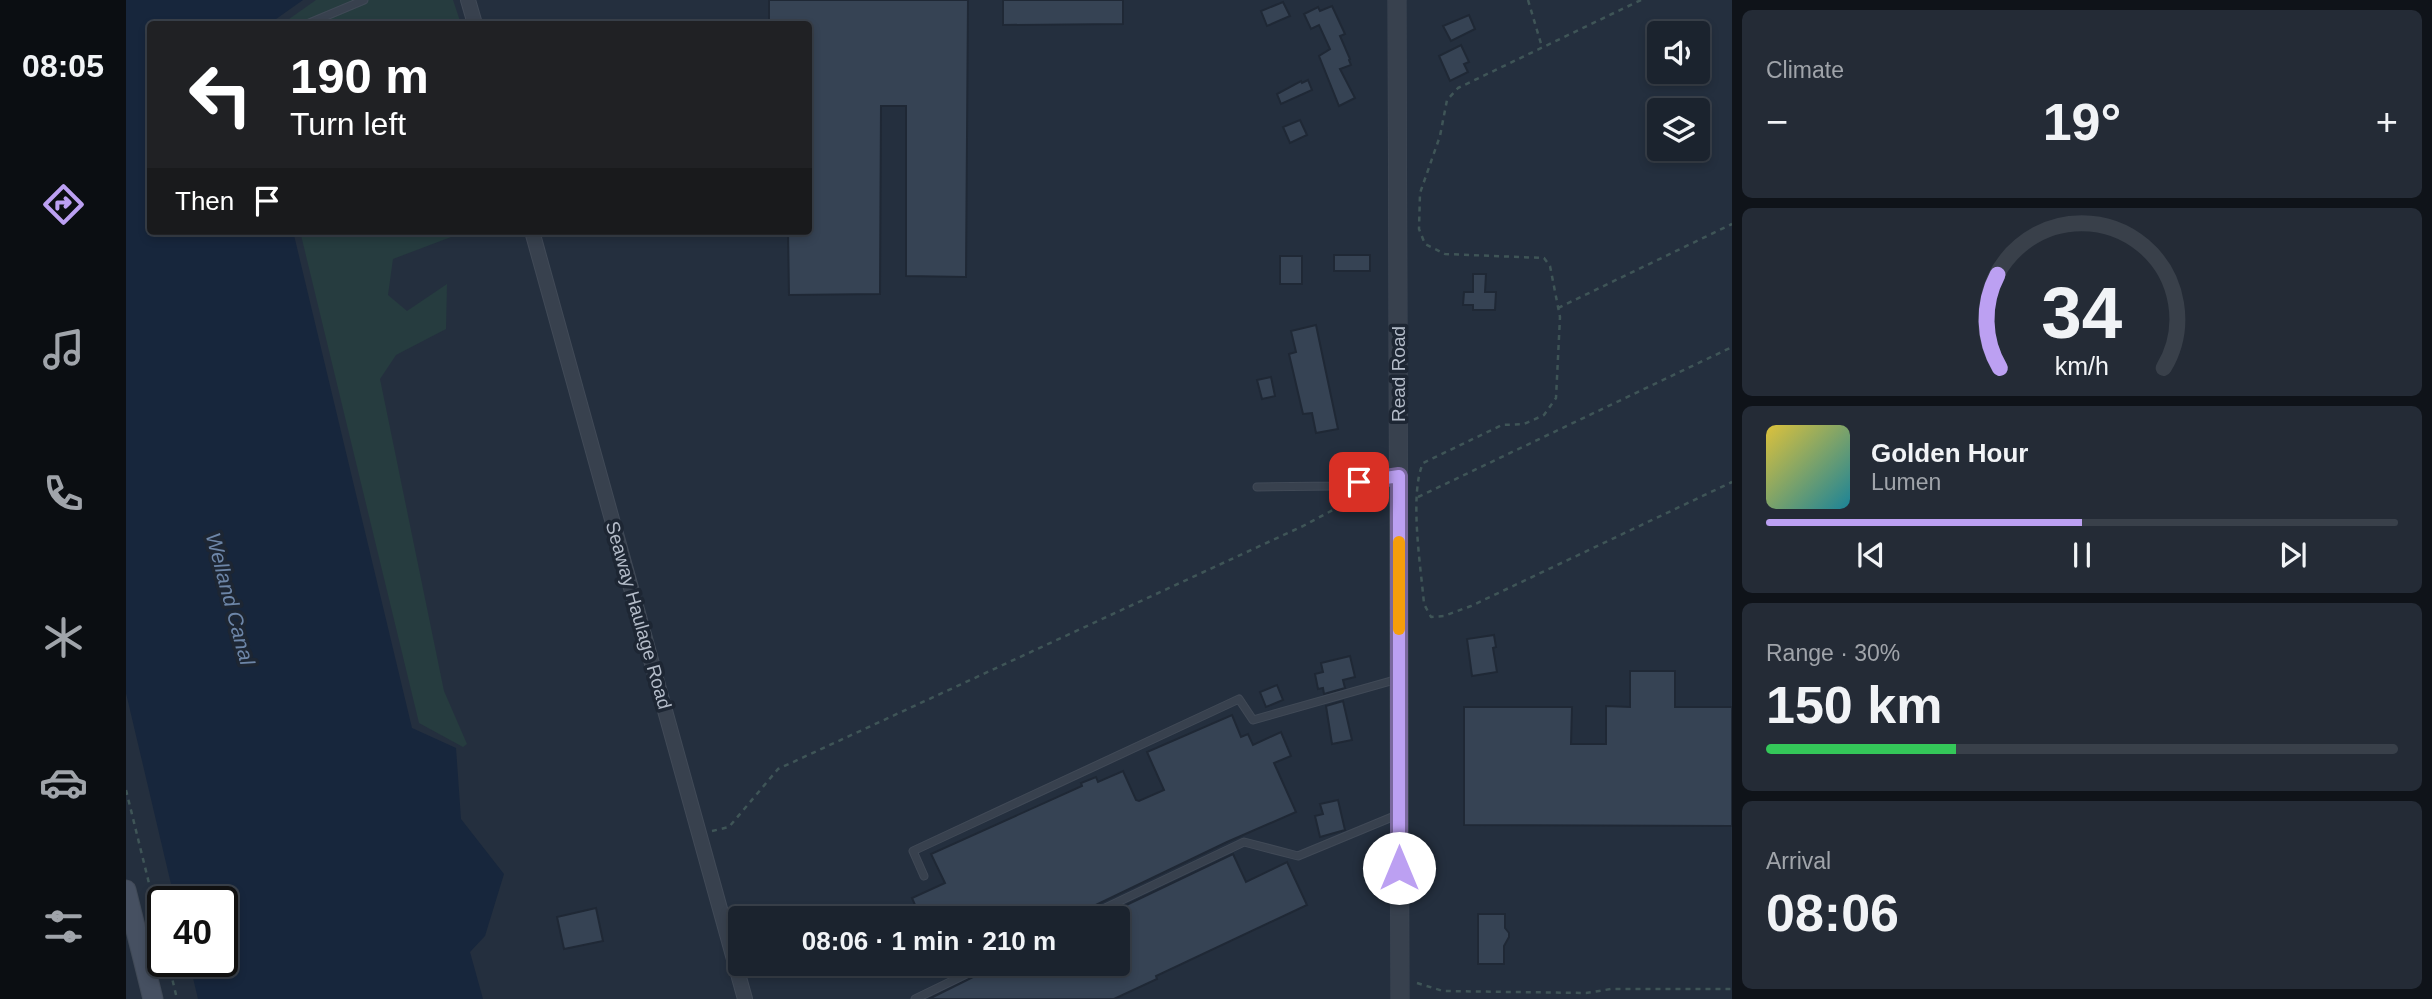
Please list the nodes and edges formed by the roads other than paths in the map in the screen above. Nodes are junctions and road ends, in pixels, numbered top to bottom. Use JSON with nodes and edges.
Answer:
{"nodes":[{"id":1,"x":365,"y":0,"type":"edge"},
{"id":2,"x":468,"y":0,"type":"edge"},
{"id":3,"x":1397,"y":0,"type":"edge"},
{"id":4,"x":314,"y":21,"type":"edge"},
{"id":5,"x":474,"y":21,"type":"edge"},
{"id":6,"x":533,"y":235,"type":"edge"},
{"id":7,"x":1399,"y":476,"type":"junction"},
{"id":8,"x":1257,"y":487,"type":"dead end"},
{"id":9,"x":1399,"y":679,"type":"junction"},
{"id":10,"x":1399,"y":814,"type":"junction"},
{"id":11,"x":924,"y":876,"type":"dead end"},
{"id":12,"x":126,"y":890,"type":"edge"},
{"id":13,"x":1109,"y":906,"type":"edge"},
{"id":14,"x":962,"y":976,"type":"edge"},
{"id":15,"x":153,"y":999,"type":"edge"},
{"id":16,"x":746,"y":999,"type":"edge"},
{"id":17,"x":915,"y":999,"type":"edge"},
{"id":18,"x":1400,"y":999,"type":"edge"}],
"edges":[{"from":1,"to":4,"type":"lane"},
{"from":2,"to":5,"type":"street"},
{"from":3,"to":7,"type":"street","name":"Read Road"},
{"from":6,"to":16,"type":"street","name":"Seaway Haulage Road"},
{"from":7,"to":8,"type":"lane"},
{"from":7,"to":9,"type":"street","name":"Read Road"},
{"from":9,"to":10,"type":"street","name":"Read Road"},
{"from":9,"to":11,"type":"lane"},
{"from":10,"to":13,"type":"lane"},
{"from":10,"to":18,"type":"street","name":"Read Road"},
{"from":12,"to":15,"type":"main road"},
{"from":14,"to":17,"type":"lane"}]}
